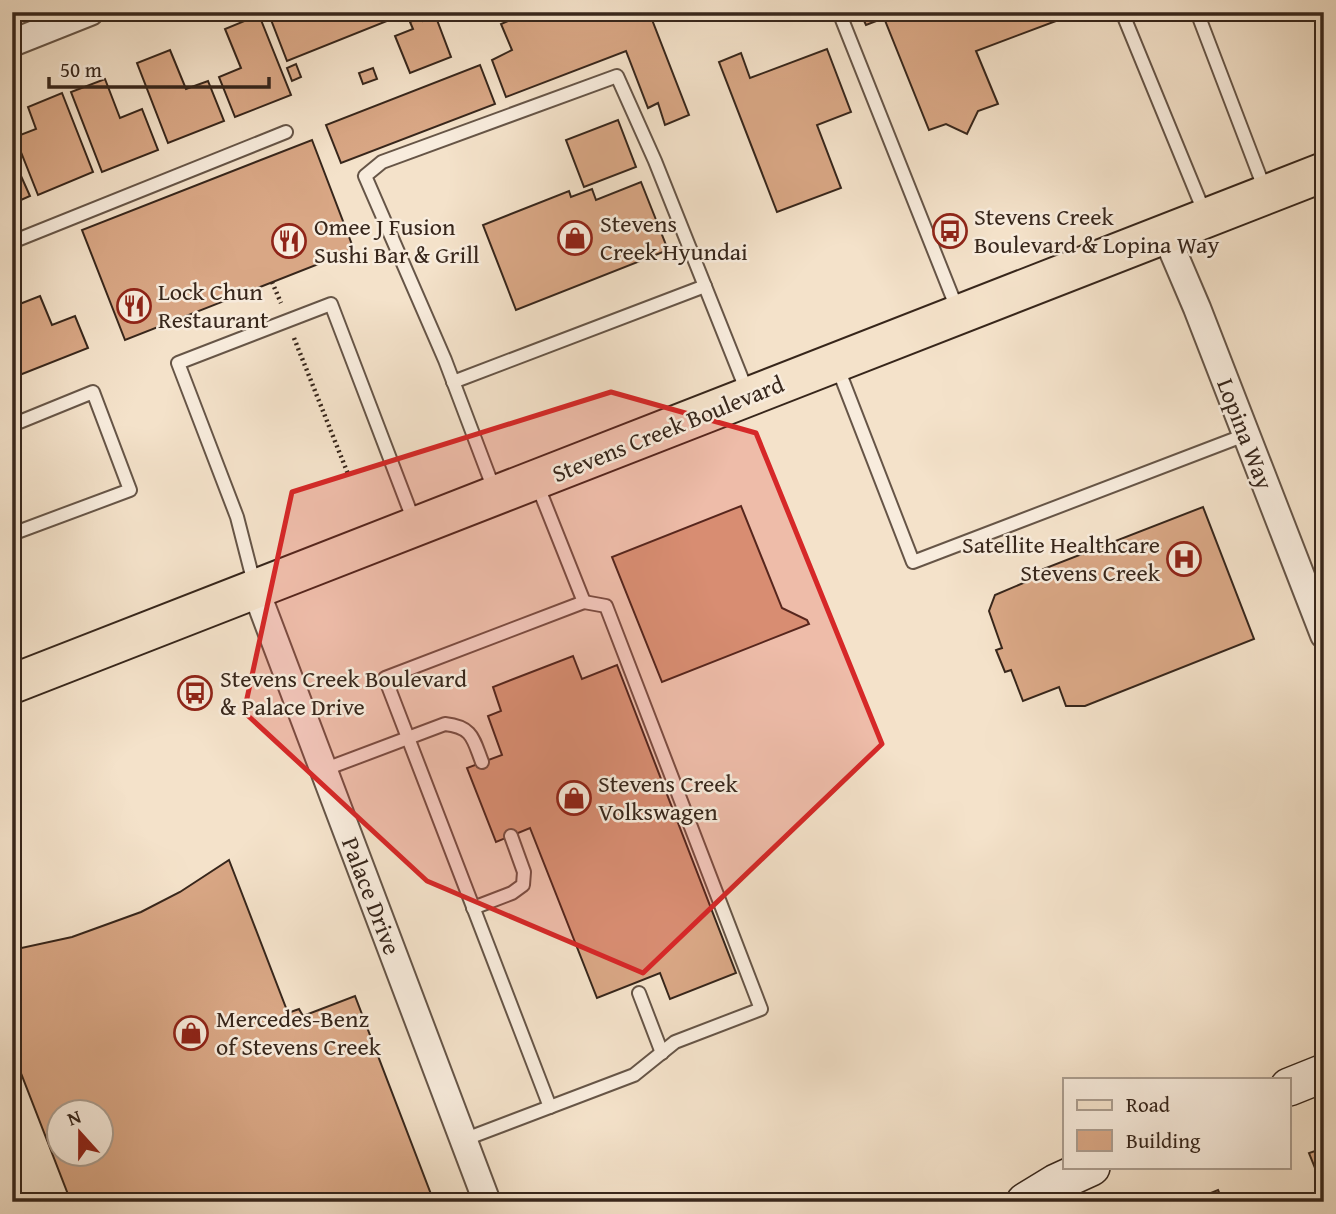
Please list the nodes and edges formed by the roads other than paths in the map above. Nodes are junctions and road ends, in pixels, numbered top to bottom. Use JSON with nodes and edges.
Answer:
{"nodes":[{"id":1,"x":839,"y":12,"type":"edge"},
{"id":2,"x":1122,"y":12,"type":"edge"},
{"id":3,"x":1197,"y":12,"type":"edge"},
{"id":4,"x":83,"y":14,"type":"edge"},
{"id":5,"x":12,"y":43,"type":"edge"},
{"id":6,"x":286,"y":132,"type":"dead end"},
{"id":7,"x":1324,"y":172,"type":"edge"},
{"id":8,"x":1267,"y":194,"type":"junction"},
{"id":9,"x":1207,"y":217,"type":"junction"},
{"id":10,"x":1166,"y":233,"type":"junction"},
{"id":11,"x":12,"y":242,"type":"edge"},
{"id":12,"x":705,"y":286,"type":"junction"},
{"id":13,"x":959,"y":314,"type":"junction"},
{"id":14,"x":835,"y":363,"type":"junction"},
{"id":15,"x":453,"y":382,"type":"junction"},
{"id":16,"x":750,"y":397,"type":"junction"},
{"id":17,"x":12,"y":425,"type":"edge"},
{"id":18,"x":1245,"y":435,"type":"junction"},
{"id":19,"x":536,"y":481,"type":"junction"},
{"id":20,"x":497,"y":496,"type":"junction"},
{"id":21,"x":417,"y":527,"type":"junction"},
{"id":22,"x":12,"y":534,"type":"edge"},
{"id":23,"x":256,"y":591,"type":"junction"},
{"id":24,"x":584,"y":603,"type":"junction"},
{"id":25,"x":1324,"y":635,"type":"edge"},
{"id":26,"x":12,"y":684,"type":"edge"},
{"id":27,"x":409,"y":738,"type":"junction"},
{"id":28,"x":482,"y":762,"type":"dead end"},
{"id":29,"x":323,"y":770,"type":"junction"},
{"id":30,"x":511,"y":836,"type":"dead end"},
{"id":31,"x":473,"y":908,"type":"junction"},
{"id":32,"x":639,"y":993,"type":"dead end"},
{"id":33,"x":662,"y":1053,"type":"junction"},
{"id":34,"x":1324,"y":1073,"type":"edge"},
{"id":35,"x":1290,"y":1087,"type":"edge"},
{"id":36,"x":550,"y":1107,"type":"junction"},
{"id":37,"x":463,"y":1140,"type":"junction"},
{"id":38,"x":1089,"y":1168,"type":"edge"},
{"id":39,"x":488,"y":1202,"type":"edge"},
{"id":40,"x":1026,"y":1202,"type":"edge"}],
"edges":[{"from":1,"to":13,"type":"lane"},
{"from":2,"to":9,"type":"lane"},
{"from":3,"to":8,"type":"lane"},
{"from":4,"to":5,"type":"street"},
{"from":6,"to":11,"type":"lane"},
{"from":7,"to":8,"type":"main road","name":"Stevens Creek Boulevard"},
{"from":8,"to":9,"type":"main road","name":"Stevens Creek Boulevard"},
{"from":9,"to":10,"type":"main road","name":"Stevens Creek Boulevard"},
{"from":10,"to":13,"type":"main road","name":"Stevens Creek Boulevard"},
{"from":10,"to":18,"type":"street","name":"Lopina Way"},
{"from":12,"to":15,"type":"lane"},
{"from":12,"to":15,"type":"lane"},
{"from":12,"to":16,"type":"lane"},
{"from":13,"to":14,"type":"main road","name":"Stevens Creek Boulevard"},
{"from":14,"to":16,"type":"main road","name":"Stevens Creek Boulevard"},
{"from":14,"to":18,"type":"lane"},
{"from":15,"to":20,"type":"lane"},
{"from":16,"to":19,"type":"main road","name":"Stevens Creek Boulevard"},
{"from":17,"to":22,"type":"lane"},
{"from":18,"to":25,"type":"street","name":"Lopina Way"},
{"from":19,"to":20,"type":"main road","name":"Stevens Creek Boulevard"},
{"from":19,"to":24,"type":"lane"},
{"from":20,"to":21,"type":"main road","name":"Stevens Creek Boulevard"},
{"from":21,"to":23,"type":"main road","name":"Stevens Creek Boulevard"},
{"from":21,"to":23,"type":"lane"},
{"from":23,"to":26,"type":"main road","name":"Stevens Creek Boulevard"},
{"from":23,"to":29,"type":"street","name":"Palace Drive"},
{"from":24,"to":27,"type":"lane"},
{"from":24,"to":33,"type":"lane"},
{"from":27,"to":28,"type":"lane"},
{"from":27,"to":29,"type":"lane"},
{"from":27,"to":31,"type":"lane"},
{"from":29,"to":37,"type":"street","name":"Palace Drive"},
{"from":30,"to":31,"type":"lane"},
{"from":31,"to":36,"type":"lane"},
{"from":32,"to":33,"type":"lane"},
{"from":33,"to":36,"type":"lane"},
{"from":34,"to":35,"type":"street"},
{"from":36,"to":37,"type":"lane"},
{"from":37,"to":39,"type":"street","name":"Palace Drive"},
{"from":38,"to":40,"type":"street"}]}
